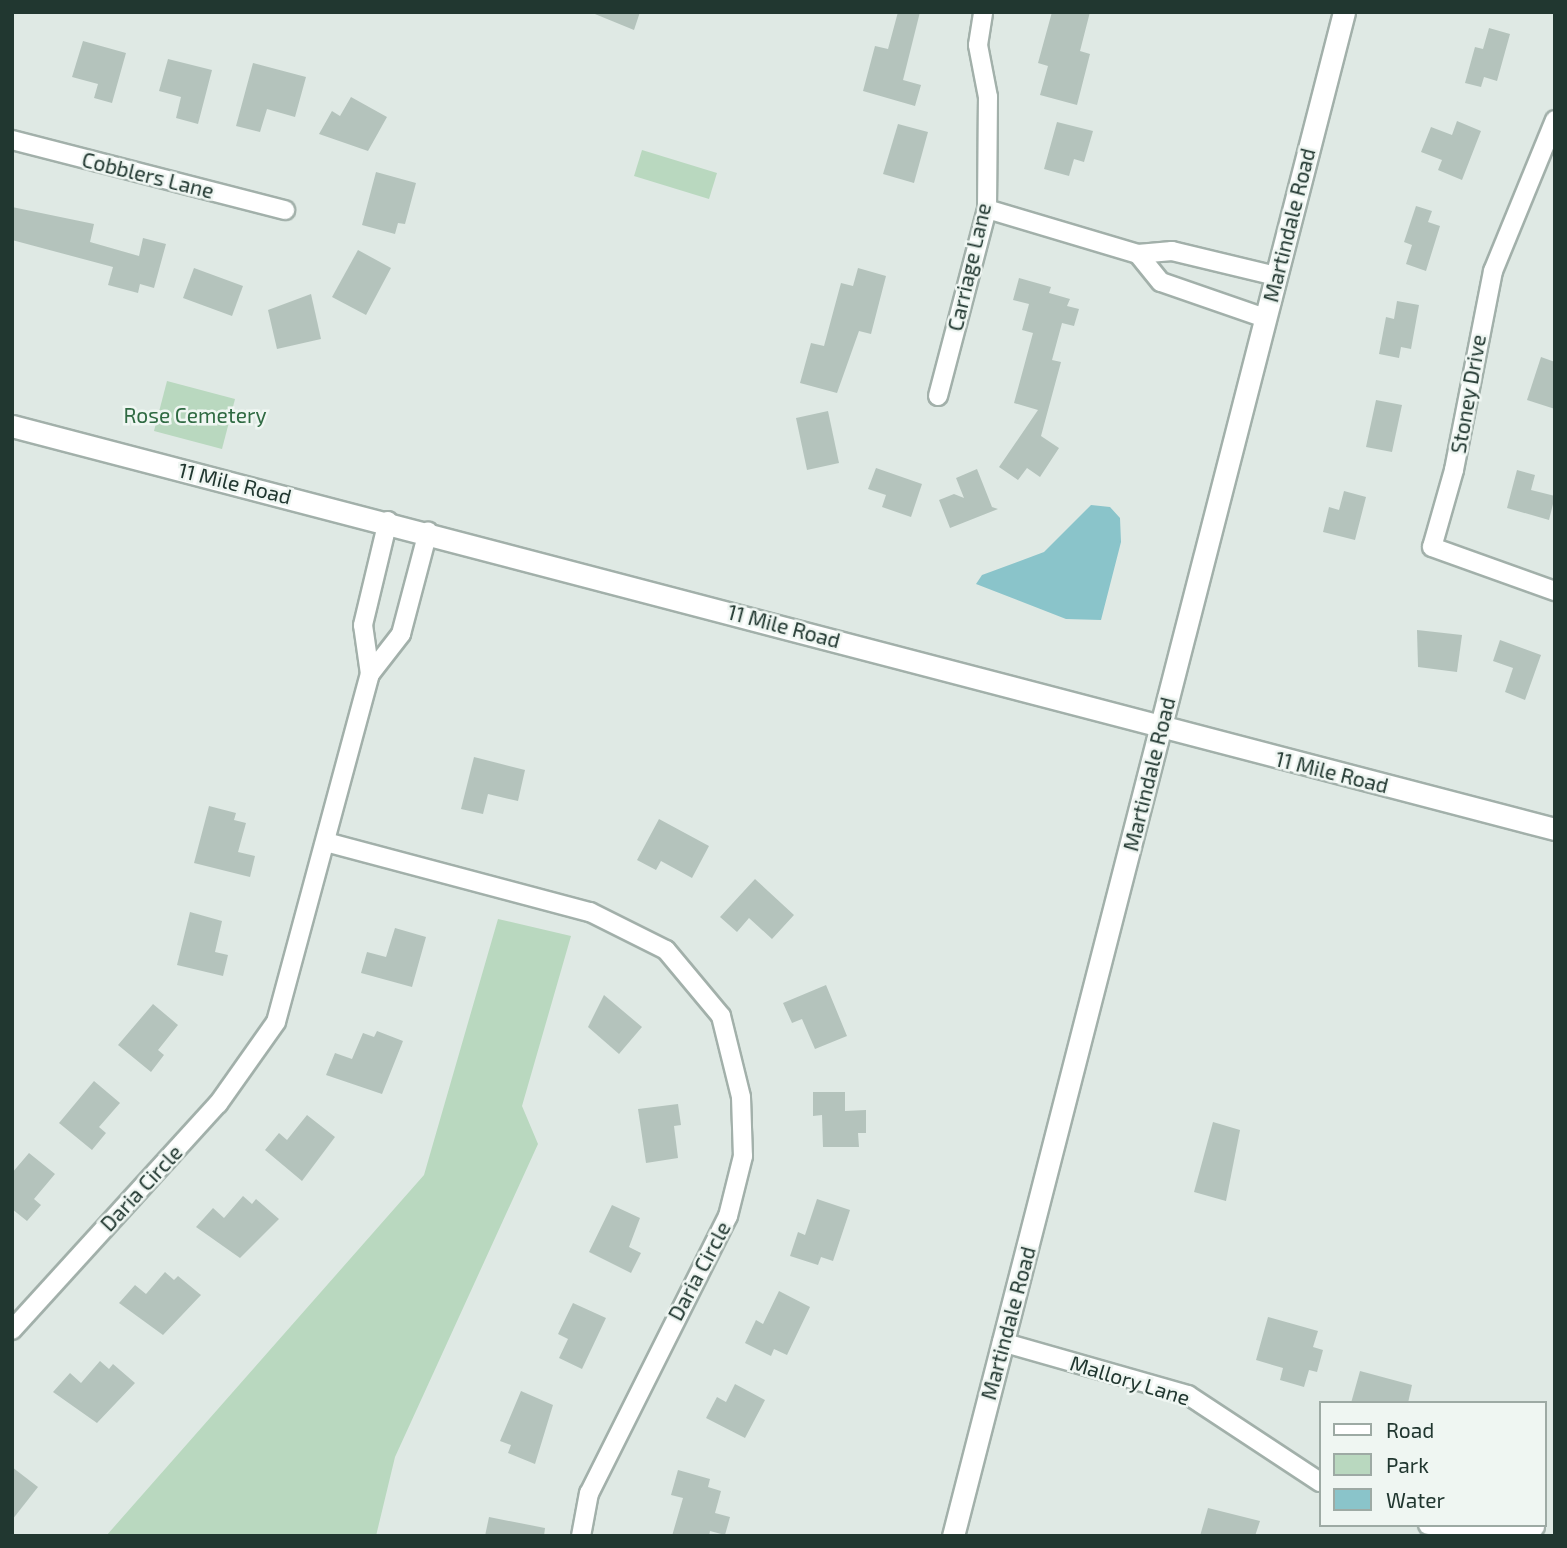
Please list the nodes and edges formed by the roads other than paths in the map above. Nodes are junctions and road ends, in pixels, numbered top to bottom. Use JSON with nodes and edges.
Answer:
{"nodes":[{"id":1,"x":983,"y":12,"type":"edge"},
{"id":2,"x":1344,"y":12,"type":"edge"},
{"id":3,"x":1555,"y":120,"type":"edge"},
{"id":4,"x":12,"y":140,"type":"edge"},
{"id":5,"x":987,"y":209,"type":"junction"},
{"id":6,"x":285,"y":210,"type":"dead end"},
{"id":7,"x":1138,"y":254,"type":"junction"},
{"id":8,"x":1276,"y":276,"type":"junction"},
{"id":9,"x":1265,"y":318,"type":"junction"},
{"id":10,"x":937,"y":396,"type":"dead end"},
{"id":11,"x":12,"y":426,"type":"edge"},
{"id":12,"x":388,"y":522,"type":"junction"},
{"id":13,"x":428,"y":532,"type":"junction"},
{"id":14,"x":1555,"y":591,"type":"edge"},
{"id":15,"x":370,"y":674,"type":"junction"},
{"id":16,"x":1159,"y":728,"type":"junction"},
{"id":17,"x":1555,"y":829,"type":"edge"},
{"id":18,"x":326,"y":842,"type":"junction"},
{"id":19,"x":12,"y":1329,"type":"edge"},
{"id":20,"x":1002,"y":1342,"type":"junction"},
{"id":21,"x":1318,"y":1481,"type":"edge"},
{"id":22,"x":581,"y":1536,"type":"edge"},
{"id":23,"x":953,"y":1536,"type":"edge"}],
"edges":[{"from":1,"to":5,"type":"street","name":"Carriage Lane"},
{"from":2,"to":8,"type":"street","name":"Martindale Road"},
{"from":3,"to":14,"type":"street","name":"Stoney Drive"},
{"from":4,"to":6,"type":"street","name":"Cobblers Lane"},
{"from":5,"to":7,"type":"street"},
{"from":5,"to":10,"type":"street","name":"Carriage Lane"},
{"from":7,"to":8,"type":"street"},
{"from":7,"to":9,"type":"street"},
{"from":8,"to":9,"type":"street","name":"Martindale Road"},
{"from":9,"to":16,"type":"street","name":"Martindale Road"},
{"from":11,"to":12,"type":"street","name":"11 Mile Road"},
{"from":12,"to":13,"type":"street","name":"11 Mile Road"},
{"from":12,"to":15,"type":"street","name":"Daria Circle"},
{"from":13,"to":15,"type":"street","name":"Daria Circle"},
{"from":13,"to":16,"type":"street","name":"11 Mile Road"},
{"from":15,"to":18,"type":"street","name":"Daria Circle"},
{"from":16,"to":17,"type":"street","name":"11 Mile Road"},
{"from":16,"to":20,"type":"street","name":"Martindale Road"},
{"from":18,"to":19,"type":"street","name":"Daria Circle"},
{"from":18,"to":22,"type":"street","name":"Daria Circle"},
{"from":20,"to":21,"type":"street","name":"Mallory Lane"},
{"from":20,"to":23,"type":"street","name":"Martindale Road"}]}
